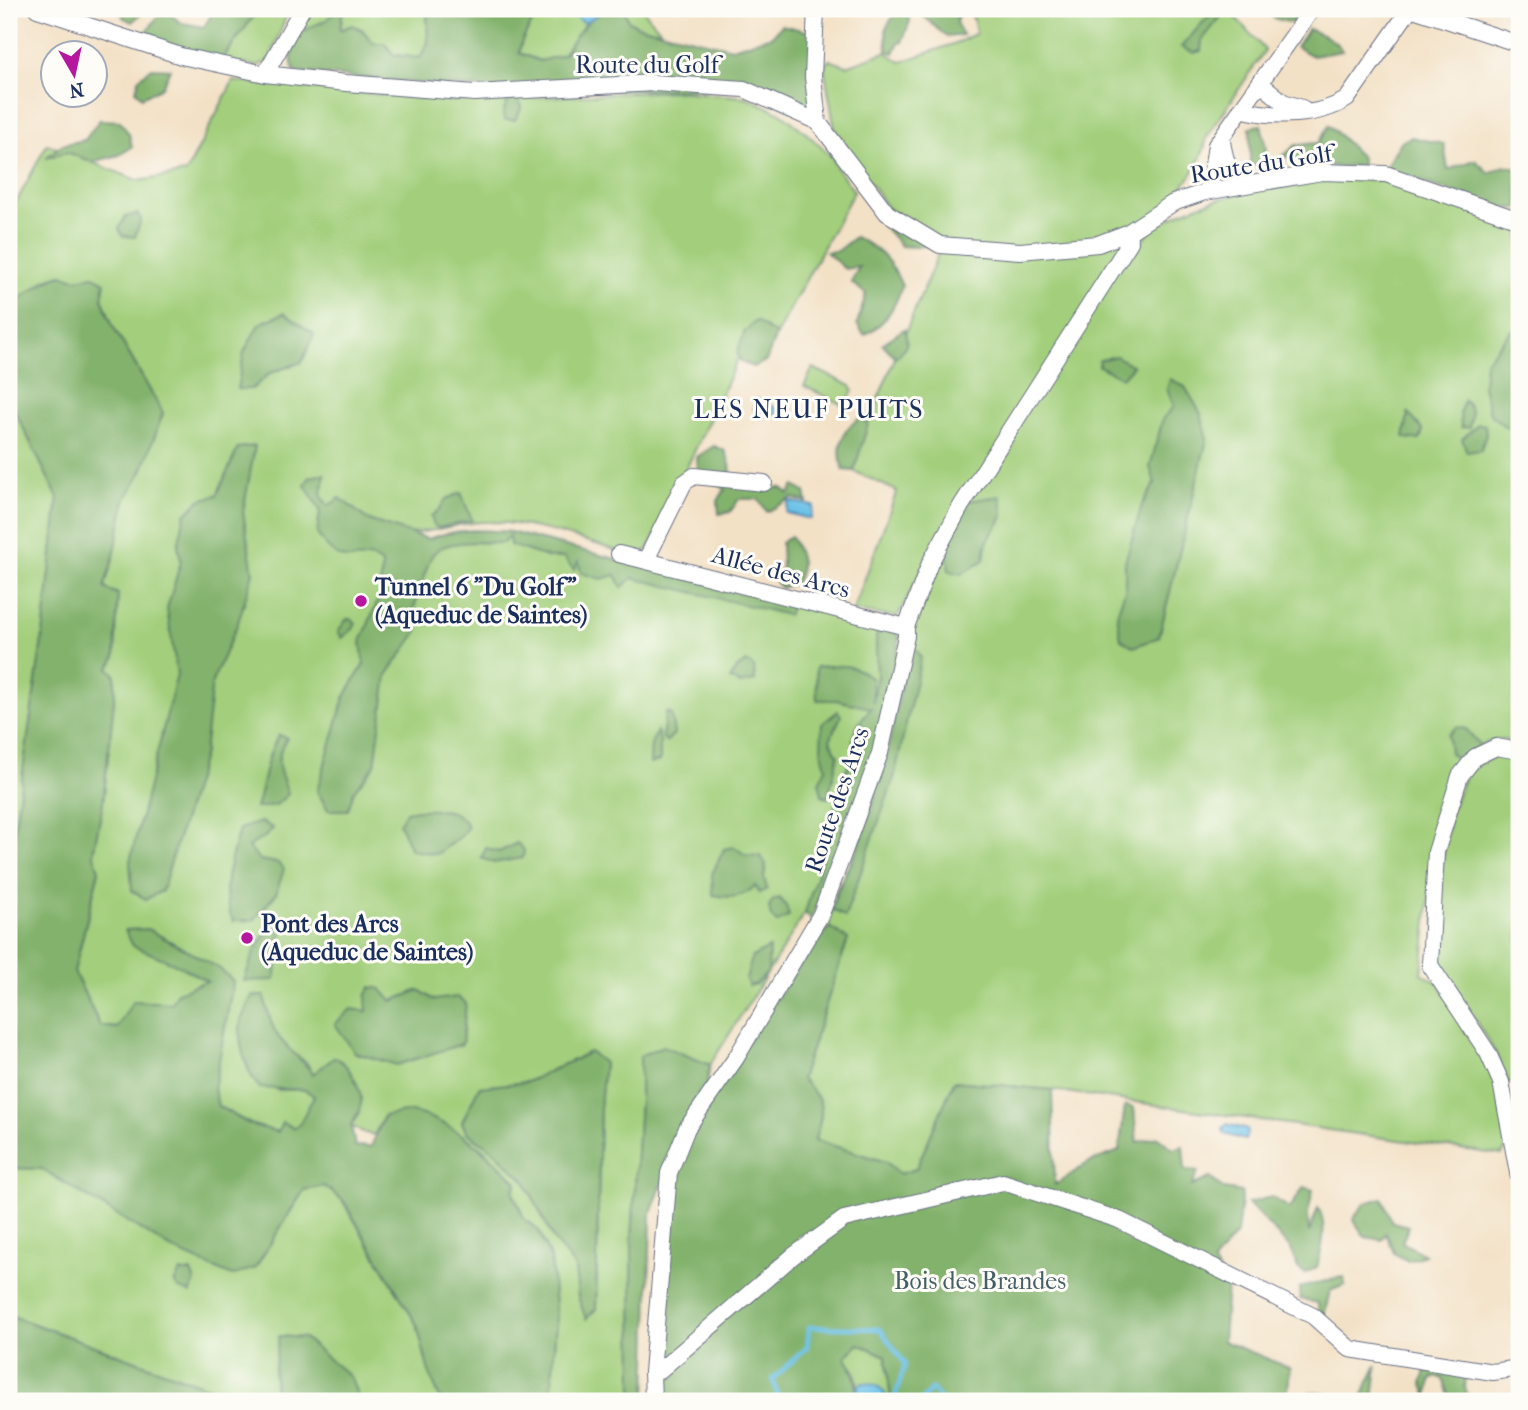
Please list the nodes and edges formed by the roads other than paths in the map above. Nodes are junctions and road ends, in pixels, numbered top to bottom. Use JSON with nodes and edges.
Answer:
{"nodes":[{"id":1,"x":37,"y":9,"type":"edge"},
{"id":2,"x":302,"y":9,"type":"edge"},
{"id":3,"x":816,"y":9,"type":"edge"},
{"id":4,"x":1312,"y":9,"type":"edge"},
{"id":5,"x":1412,"y":9,"type":"edge"},
{"id":6,"x":1519,"y":44,"type":"edge"},
{"id":7,"x":265,"y":74,"type":"junction"},
{"id":8,"x":1260,"y":83,"type":"junction"},
{"id":9,"x":1241,"y":109,"type":"junction"},
{"id":10,"x":1311,"y":111,"type":"junction"},
{"id":11,"x":818,"y":122,"type":"junction"},
{"id":12,"x":1221,"y":139,"type":"junction"},
{"id":13,"x":1244,"y":185,"type":"junction"},
{"id":14,"x":1205,"y":192,"type":"junction"},
{"id":15,"x":1519,"y":220,"type":"edge"},
{"id":16,"x":1127,"y":233,"type":"junction"},
{"id":17,"x":764,"y":483,"type":"dead end"},
{"id":18,"x":619,"y":554,"type":"dead end"},
{"id":19,"x":646,"y":560,"type":"junction"},
{"id":20,"x":906,"y":627,"type":"junction"},
{"id":21,"x":1519,"y":751,"type":"edge"},
{"id":22,"x":1519,"y":1178,"type":"edge"},
{"id":23,"x":1519,"y":1368,"type":"edge"},
{"id":24,"x":652,"y":1371,"type":"junction"},
{"id":25,"x":653,"y":1401,"type":"edge"}],
"edges":[{"from":1,"to":7,"type":"street","name":"Route du Golf"},
{"from":2,"to":7,"type":"street"},
{"from":3,"to":11,"type":"street"},
{"from":4,"to":8,"type":"street"},
{"from":5,"to":6,"type":"street"},
{"from":5,"to":10,"type":"street"},
{"from":7,"to":11,"type":"street","name":"Route du Golf"},
{"from":8,"to":9,"type":"street"},
{"from":8,"to":10,"type":"street"},
{"from":9,"to":10,"type":"street"},
{"from":9,"to":12,"type":"street"},
{"from":11,"to":16,"type":"street","name":"Route du Golf"},
{"from":12,"to":13,"type":"street"},
{"from":12,"to":14,"type":"street"},
{"from":13,"to":14,"type":"street","name":"Route du Golf"},
{"from":13,"to":15,"type":"street","name":"Route du Golf"},
{"from":14,"to":16,"type":"street","name":"Route du Golf"},
{"from":16,"to":20,"type":"street","name":"Route des Arcs"},
{"from":17,"to":19,"type":"street"},
{"from":18,"to":19,"type":"street","name":"Allée des Arcs"},
{"from":19,"to":20,"type":"street","name":"Allée des Arcs"},
{"from":20,"to":24,"type":"street","name":"Route des Arcs"},
{"from":21,"to":22,"type":"street"},
{"from":23,"to":24,"type":"street"},
{"from":24,"to":25,"type":"street","name":"Route des Arcs"}]}
